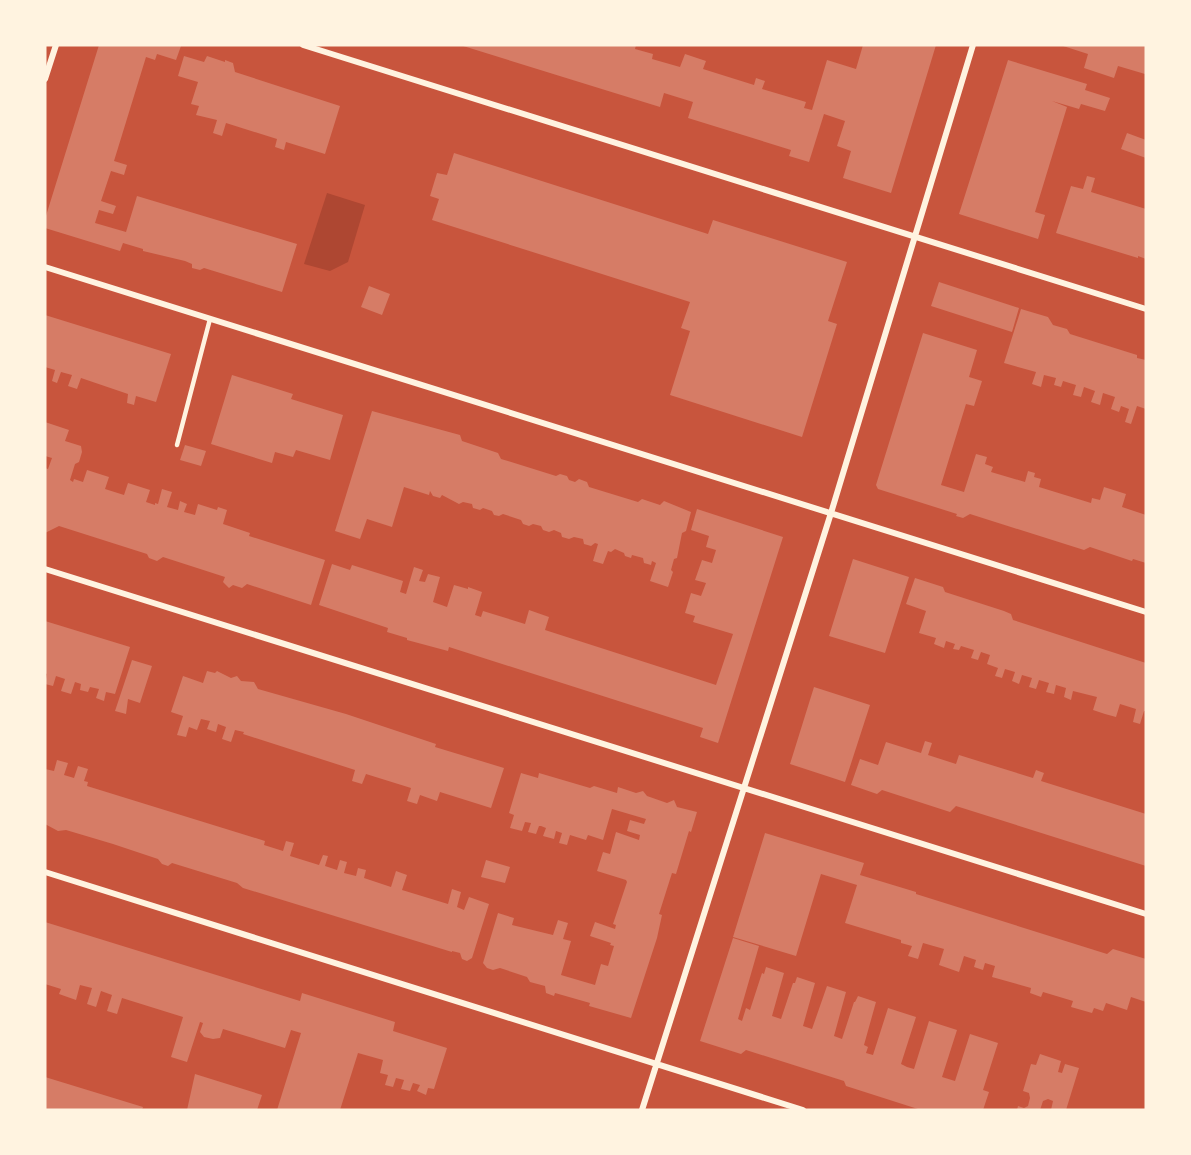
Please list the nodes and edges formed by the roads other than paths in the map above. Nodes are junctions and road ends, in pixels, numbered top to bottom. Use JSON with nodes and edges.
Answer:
{"nodes":[{"id":1,"x":56,"y":45,"type":"edge"},
{"id":2,"x":303,"y":45,"type":"edge"},
{"id":3,"x":973,"y":45,"type":"edge"},
{"id":4,"x":45,"y":79,"type":"edge"},
{"id":5,"x":916,"y":236,"type":"junction"},
{"id":6,"x":45,"y":267,"type":"edge"},
{"id":7,"x":1146,"y":309,"type":"edge"},
{"id":8,"x":210,"y":319,"type":"junction"},
{"id":9,"x":177,"y":446,"type":"dead end"},
{"id":10,"x":831,"y":513,"type":"junction"},
{"id":11,"x":45,"y":569,"type":"edge"},
{"id":12,"x":1146,"y":612,"type":"edge"},
{"id":13,"x":744,"y":789,"type":"junction"},
{"id":14,"x":45,"y":872,"type":"edge"},
{"id":15,"x":1146,"y":914,"type":"edge"},
{"id":16,"x":656,"y":1064,"type":"junction"},
{"id":17,"x":642,"y":1110,"type":"edge"},
{"id":18,"x":803,"y":1110,"type":"edge"}],
"edges":[{"from":1,"to":4,"type":"street"},
{"from":2,"to":5,"type":"street"},
{"from":3,"to":5,"type":"street"},
{"from":5,"to":7,"type":"street"},
{"from":5,"to":10,"type":"street"},
{"from":6,"to":8,"type":"street"},
{"from":8,"to":9,"type":"lane"},
{"from":8,"to":10,"type":"street"},
{"from":10,"to":12,"type":"street"},
{"from":10,"to":13,"type":"street"},
{"from":11,"to":13,"type":"street"},
{"from":13,"to":15,"type":"street"},
{"from":13,"to":16,"type":"street"},
{"from":14,"to":16,"type":"street"},
{"from":16,"to":17,"type":"street"},
{"from":16,"to":18,"type":"street"}]}
